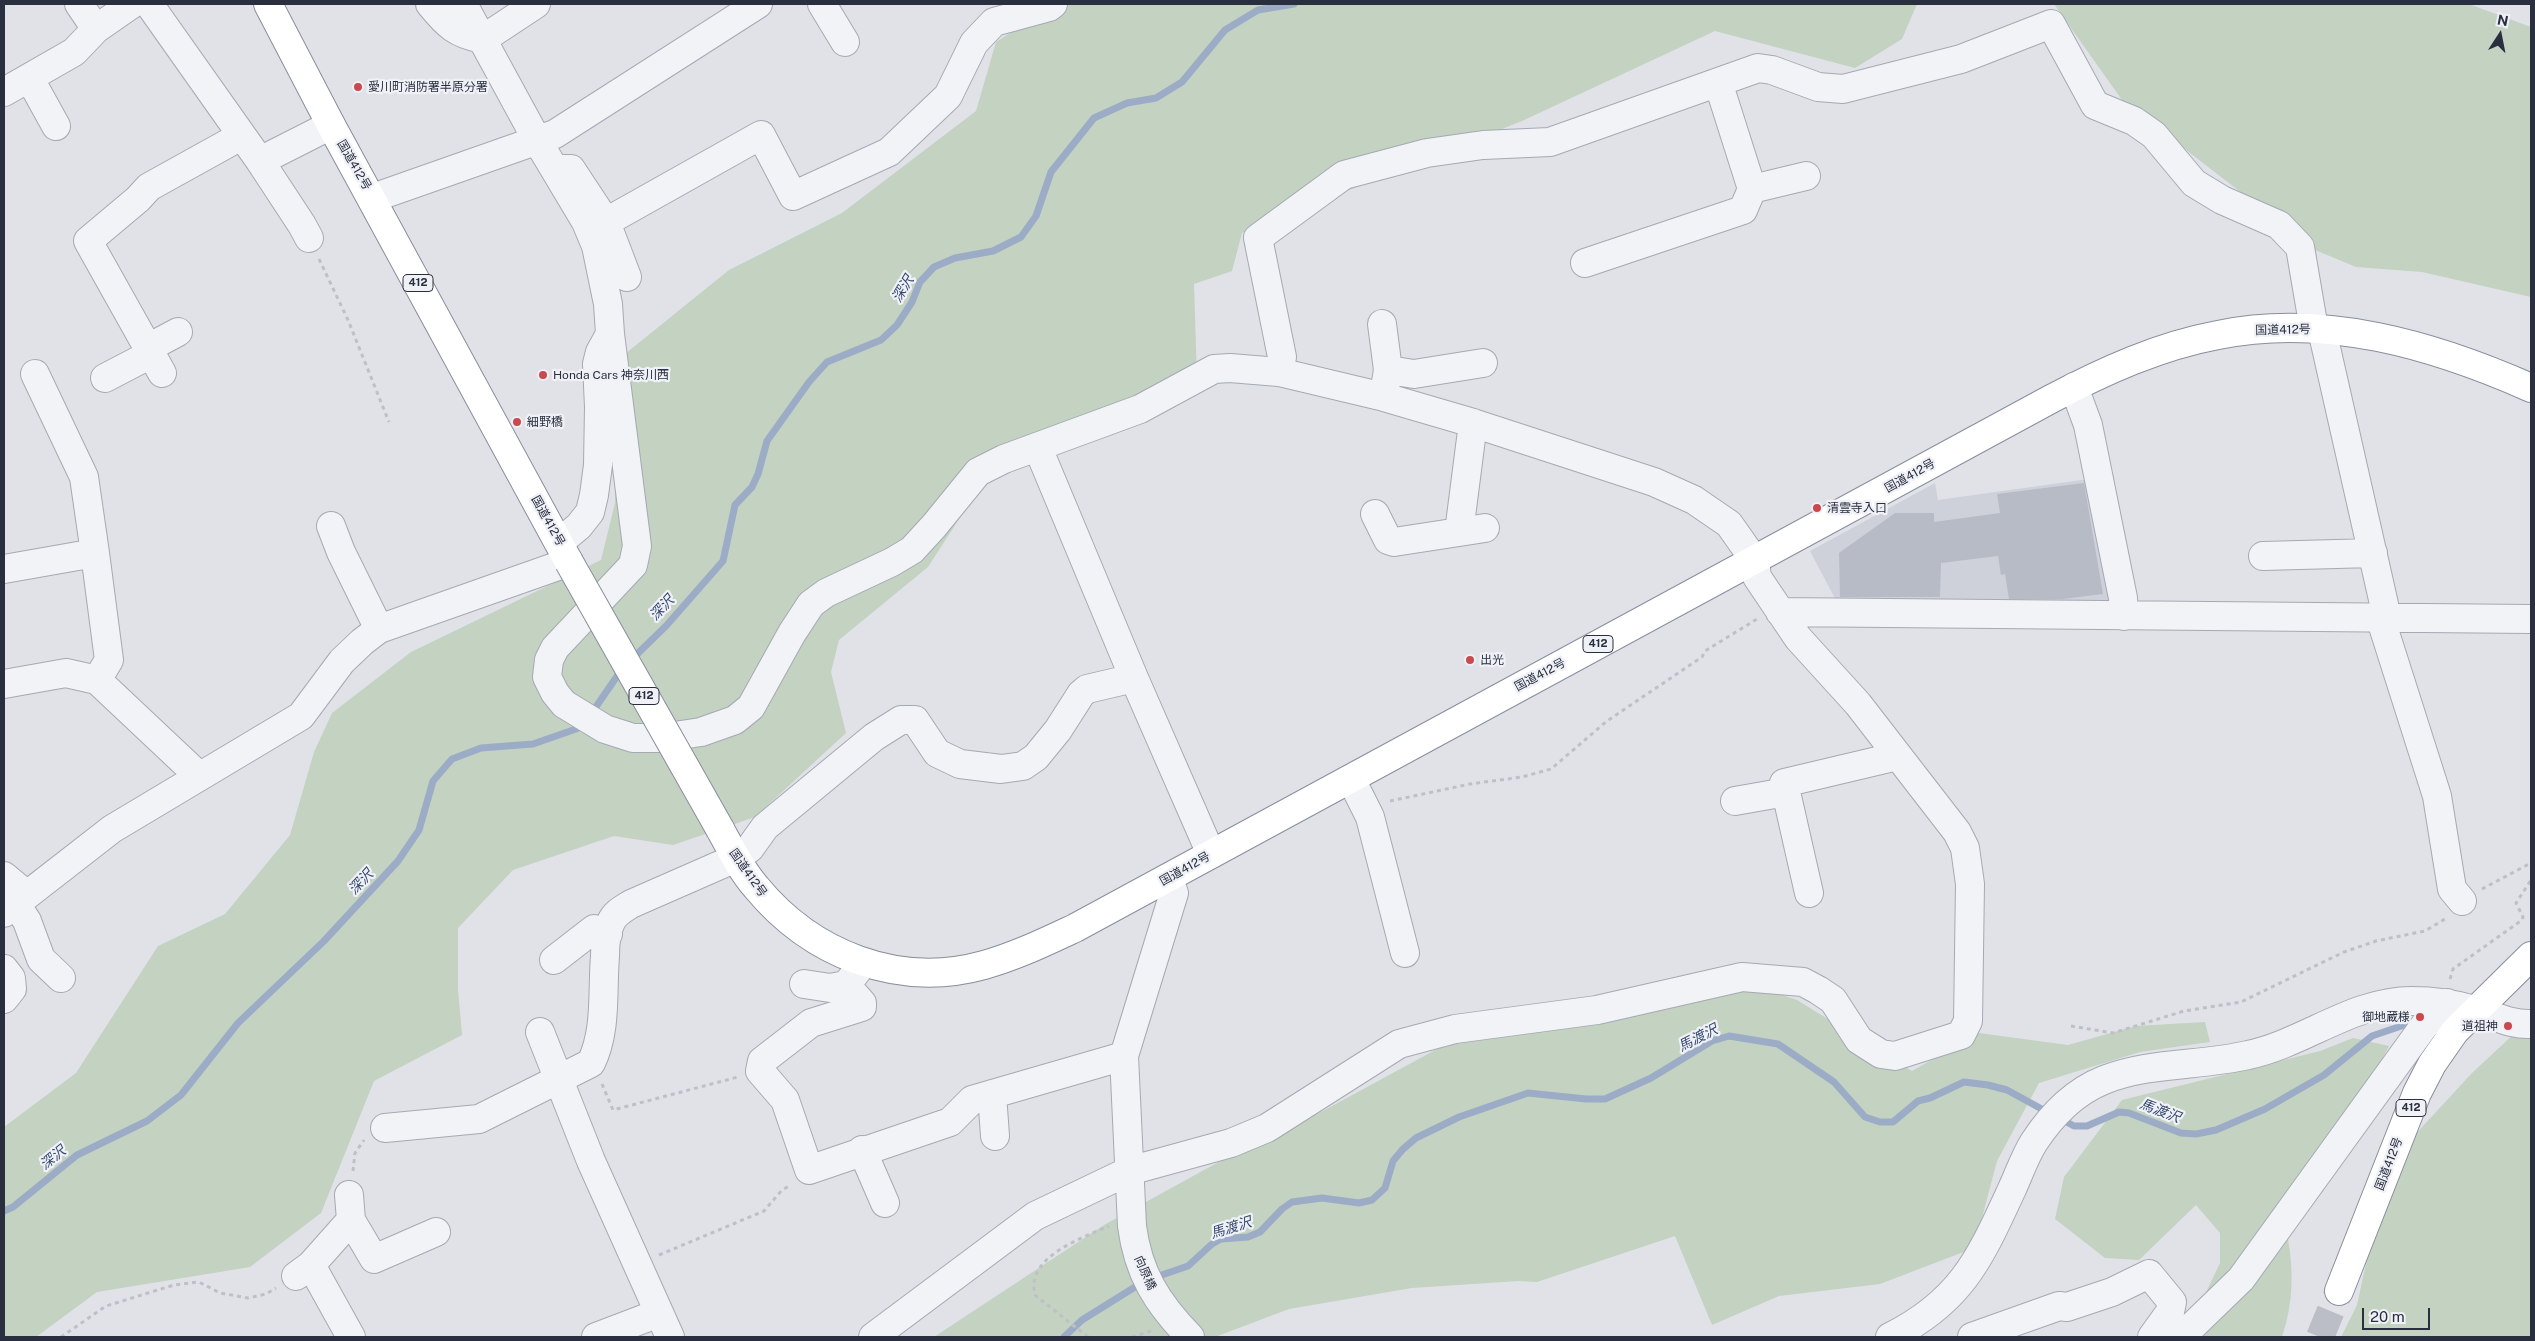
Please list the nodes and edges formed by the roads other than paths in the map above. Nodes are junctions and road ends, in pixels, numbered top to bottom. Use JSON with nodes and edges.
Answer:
{"nodes":[{"id":1,"x":79,"y":4,"type":"edge"},
{"id":2,"x":132,"y":4,"type":"edge"},
{"id":3,"x":149,"y":4,"type":"edge"},
{"id":4,"x":268,"y":4,"type":"edge"},
{"id":5,"x":430,"y":4,"type":"edge"},
{"id":6,"x":463,"y":4,"type":"edge"},
{"id":7,"x":536,"y":4,"type":"edge"},
{"id":8,"x":758,"y":4,"type":"edge"},
{"id":9,"x":822,"y":4,"type":"edge"},
{"id":10,"x":1053,"y":4,"type":"edge"},
{"id":11,"x":96,"y":29,"type":"junction"},
{"id":12,"x":483,"y":39,"type":"junction"},
{"id":13,"x":846,"y":42,"type":"dead end"},
{"id":14,"x":30,"y":79,"type":"junction"},
{"id":15,"x":1718,"y":82,"type":"junction"},
{"id":16,"x":4,"y":92,"type":"edge"},
{"id":17,"x":331,"y":124,"type":"junction"},
{"id":18,"x":56,"y":126,"type":"dead end"},
{"id":19,"x":241,"y":136,"type":"junction"},
{"id":20,"x":537,"y":140,"type":"junction"},
{"id":21,"x":260,"y":161,"type":"junction"},
{"id":22,"x":556,"y":169,"type":"junction"},
{"id":23,"x":1806,"y":176,"type":"dead end"},
{"id":24,"x":1752,"y":189,"type":"junction"},
{"id":25,"x":373,"y":198,"type":"junction"},
{"id":26,"x":606,"y":222,"type":"junction"},
{"id":27,"x":309,"y":238,"type":"road end"},
{"id":28,"x":1585,"y":263,"type":"dead end"},
{"id":29,"x":626,"y":277,"type":"dead end"},
{"id":30,"x":1382,"y":324,"type":"dead end"},
{"id":31,"x":2318,"y":330,"type":"junction"},
{"id":32,"x":178,"y":332,"type":"dead end"},
{"id":33,"x":610,"y":334,"type":"junction"},
{"id":34,"x":154,"y":358,"type":"junction"},
{"id":35,"x":1483,"y":363,"type":"dead end"},
{"id":36,"x":1388,"y":370,"type":"junction"},
{"id":37,"x":1279,"y":372,"type":"junction"},
{"id":38,"x":36,"y":374,"type":"dead end"},
{"id":39,"x":105,"y":378,"type":"dead end"},
{"id":40,"x":2074,"y":388,"type":"junction"},
{"id":41,"x":2531,"y":388,"type":"edge"},
{"id":42,"x":1384,"y":397,"type":"junction"},
{"id":43,"x":1473,"y":423,"type":"junction"},
{"id":44,"x":1038,"y":448,"type":"junction"},
{"id":45,"x":1375,"y":514,"type":"dead end"},
{"id":46,"x":332,"y":526,"type":"dead end"},
{"id":47,"x":564,"y":552,"type":"junction"},
{"id":48,"x":95,"y":553,"type":"junction"},
{"id":49,"x":2372,"y":553,"type":"junction"},
{"id":50,"x":2263,"y":556,"type":"dead end"},
{"id":51,"x":1755,"y":561,"type":"junction"},
{"id":52,"x":4,"y":569,"type":"edge"},
{"id":53,"x":1778,"y":610,"type":"junction"},
{"id":54,"x":2124,"y":616,"type":"junction"},
{"id":55,"x":2380,"y":617,"type":"junction"},
{"id":56,"x":2531,"y":619,"type":"edge"},
{"id":57,"x":379,"y":629,"type":"junction"},
{"id":58,"x":1134,"y":678,"type":"junction"},
{"id":59,"x":97,"y":680,"type":"junction"},
{"id":60,"x":4,"y":684,"type":"edge"},
{"id":61,"x":1898,"y":756,"type":"junction"},
{"id":62,"x":199,"y":776,"type":"junction"},
{"id":63,"x":1783,"y":779,"type":"junction"},
{"id":64,"x":1356,"y":790,"type":"junction"},
{"id":65,"x":1735,"y":801,"type":"dead end"},
{"id":66,"x":1211,"y":854,"type":"junction"},
{"id":67,"x":736,"y":858,"type":"junction"},
{"id":68,"x":4,"y":876,"type":"edge"},
{"id":69,"x":1168,"y":878,"type":"junction"},
{"id":70,"x":1809,"y":893,"type":"dead end"},
{"id":71,"x":2462,"y":900,"type":"road end"},
{"id":72,"x":15,"y":904,"type":"edge"},
{"id":73,"x":608,"y":934,"type":"junction"},
{"id":74,"x":1405,"y":953,"type":"dead end"},
{"id":75,"x":2531,"y":956,"type":"edge"},
{"id":76,"x":554,"y":960,"type":"dead end"},
{"id":77,"x":863,"y":963,"type":"junction"},
{"id":78,"x":4,"y":969,"type":"edge"},
{"id":79,"x":61,"y":978,"type":"dead end"},
{"id":80,"x":804,"y":984,"type":"dead end"},
{"id":81,"x":846,"y":985,"type":"junction"},
{"id":82,"x":4,"y":999,"type":"edge"},
{"id":83,"x":2445,"y":1003,"type":"junction"},
{"id":84,"x":2476,"y":1010,"type":"junction"},
{"id":85,"x":2531,"y":1024,"type":"edge"},
{"id":86,"x":540,"y":1032,"type":"dead end"},
{"id":87,"x":1124,"y":1056,"type":"junction"},
{"id":88,"x":558,"y":1079,"type":"junction"},
{"id":89,"x":992,"y":1094,"type":"junction"},
{"id":90,"x":385,"y":1128,"type":"road end"},
{"id":91,"x":995,"y":1136,"type":"dead end"},
{"id":92,"x":862,"y":1150,"type":"junction"},
{"id":93,"x":1129,"y":1172,"type":"junction"},
{"id":94,"x":885,"y":1203,"type":"dead end"},
{"id":95,"x":436,"y":1232,"type":"dead end"},
{"id":96,"x":2340,"y":1290,"type":"tunnel mouth"},
{"id":97,"x":658,"y":1313,"type":"junction"},
{"id":98,"x":2007,"y":1332,"type":"edge"},
{"id":99,"x":347,"y":1336,"type":"edge"},
{"id":100,"x":596,"y":1337,"type":"edge"},
{"id":101,"x":670,"y":1337,"type":"edge"},
{"id":102,"x":873,"y":1337,"type":"edge"},
{"id":103,"x":1190,"y":1337,"type":"edge"},
{"id":104,"x":1890,"y":1337,"type":"edge"},
{"id":105,"x":1972,"y":1337,"type":"edge"},
{"id":106,"x":2152,"y":1337,"type":"edge"},
{"id":107,"x":2181,"y":1337,"type":"edge"}],
"edges":[{"from":1,"to":11,"type":"street"},
{"from":2,"to":11,"type":"street"},
{"from":3,"to":19,"type":"street"},
{"from":4,"to":17,"type":"highway","name":"国道412号","number":"412"},
{"from":5,"to":12,"type":"street"},
{"from":6,"to":12,"type":"street"},
{"from":7,"to":12,"type":"street"},
{"from":8,"to":20,"type":"street"},
{"from":9,"to":13,"type":"street"},
{"from":10,"to":26,"type":"street"},
{"from":11,"to":14,"type":"street"},
{"from":12,"to":20,"type":"street"},
{"from":14,"to":16,"type":"street"},
{"from":14,"to":18,"type":"street"},
{"from":15,"to":24,"type":"street"},
{"from":15,"to":31,"type":"street"},
{"from":15,"to":37,"type":"street"},
{"from":17,"to":21,"type":"street"},
{"from":17,"to":25,"type":"highway","name":"国道412号","number":"412"},
{"from":19,"to":21,"type":"street"},
{"from":19,"to":34,"type":"street"},
{"from":20,"to":22,"type":"street"},
{"from":20,"to":25,"type":"street"},
{"from":21,"to":27,"type":"street"},
{"from":22,"to":26,"type":"street"},
{"from":22,"to":33,"type":"street"},
{"from":23,"to":24,"type":"street"},
{"from":24,"to":28,"type":"street"},
{"from":25,"to":47,"type":"highway","name":"国道412号","number":"412"},
{"from":26,"to":29,"type":"street"},
{"from":30,"to":36,"type":"street"},
{"from":31,"to":40,"type":"highway","name":"国道412号","number":"412"},
{"from":31,"to":41,"type":"highway","name":"国道412号","number":"412"},
{"from":31,"to":49,"type":"street"},
{"from":32,"to":34,"type":"street"},
{"from":33,"to":44,"type":"street"},
{"from":33,"to":47,"type":"street"},
{"from":34,"to":39,"type":"street"},
{"from":35,"to":36,"type":"street"},
{"from":36,"to":42,"type":"street"},
{"from":37,"to":42,"type":"street"},
{"from":37,"to":44,"type":"street"},
{"from":38,"to":48,"type":"street"},
{"from":40,"to":51,"type":"highway","name":"国道412号","number":"412"},
{"from":40,"to":54,"type":"street"},
{"from":42,"to":43,"type":"street"},
{"from":43,"to":45,"type":"street"},
{"from":43,"to":51,"type":"street"},
{"from":44,"to":58,"type":"street"},
{"from":46,"to":57,"type":"street"},
{"from":47,"to":57,"type":"street"},
{"from":47,"to":67,"type":"highway","name":"国道412号","number":"412","bridge":true},
{"from":48,"to":52,"type":"street"},
{"from":48,"to":59,"type":"street"},
{"from":49,"to":50,"type":"street"},
{"from":49,"to":55,"type":"street"},
{"from":51,"to":53,"type":"street"},
{"from":51,"to":64,"type":"highway","name":"国道412号","number":"412"},
{"from":53,"to":54,"type":"street"},
{"from":53,"to":61,"type":"street"},
{"from":54,"to":55,"type":"street"},
{"from":55,"to":56,"type":"street"},
{"from":55,"to":71,"type":"street"},
{"from":57,"to":62,"type":"street"},
{"from":58,"to":66,"type":"street"},
{"from":58,"to":67,"type":"street"},
{"from":59,"to":60,"type":"street"},
{"from":59,"to":62,"type":"street"},
{"from":61,"to":63,"type":"street"},
{"from":61,"to":93,"type":"street"},
{"from":62,"to":72,"type":"street"},
{"from":63,"to":65,"type":"street"},
{"from":63,"to":70,"type":"street"},
{"from":64,"to":66,"type":"highway","name":"国道412号","number":"412"},
{"from":64,"to":74,"type":"street"},
{"from":66,"to":69,"type":"highway","name":"国道412号","number":"412"},
{"from":67,"to":73,"type":"street"},
{"from":67,"to":77,"type":"highway","name":"国道412号","number":"412"},
{"from":68,"to":72,"type":"street"},
{"from":69,"to":77,"type":"highway","name":"国道412号","number":"412"},
{"from":69,"to":87,"type":"street","name":"向原橋"},
{"from":72,"to":79,"type":"street"},
{"from":73,"to":76,"type":"street"},
{"from":73,"to":88,"type":"street"},
{"from":75,"to":84,"type":"highway","name":"国道412号","number":"412"},
{"from":77,"to":81,"type":"street"},
{"from":78,"to":82,"type":"street"},
{"from":80,"to":81,"type":"street"},
{"from":81,"to":92,"type":"street"},
{"from":83,"to":84,"type":"street"},
{"from":83,"to":104,"type":"street"},
{"from":83,"to":107,"type":"street"},
{"from":84,"to":85,"type":"street"},
{"from":84,"to":96,"type":"highway","name":"国道412号","number":"412"},
{"from":86,"to":88,"type":"street"},
{"from":87,"to":89,"type":"street"},
{"from":87,"to":93,"type":"street","name":"向原橋"},
{"from":88,"to":90,"type":"street"},
{"from":88,"to":97,"type":"street"},
{"from":89,"to":91,"type":"street"},
{"from":89,"to":92,"type":"street"},
{"from":92,"to":94,"type":"street"},
{"from":93,"to":102,"type":"street"},
{"from":93,"to":103,"type":"street","name":"向原橋"},
{"from":95,"to":99,"type":"street"},
{"from":97,"to":100,"type":"street"},
{"from":97,"to":101,"type":"street"},
{"from":98,"to":105,"type":"street"},
{"from":98,"to":106,"type":"street"}]}
